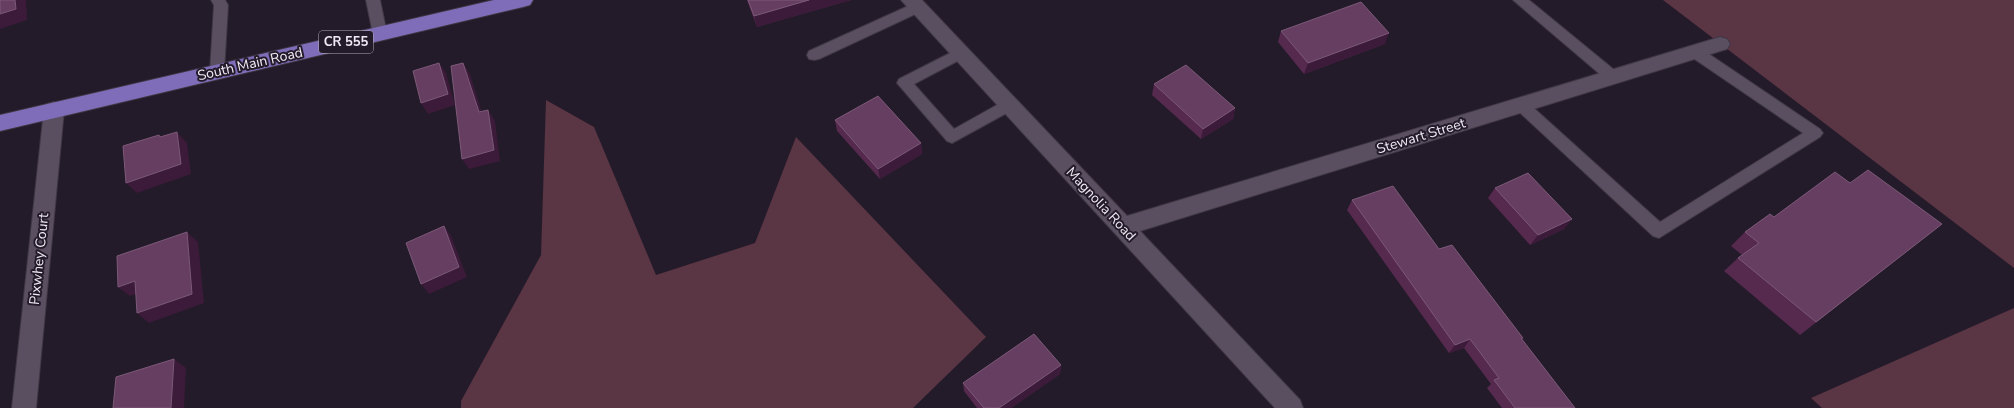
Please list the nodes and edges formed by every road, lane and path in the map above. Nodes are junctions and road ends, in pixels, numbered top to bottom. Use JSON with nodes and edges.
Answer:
{"nodes":[{"id":1,"x":373,"y":0,"type":"edge"},
{"id":2,"x":523,"y":0,"type":"edge"},
{"id":3,"x":1520,"y":0,"type":"edge"},
{"id":4,"x":220,"y":3,"type":"edge"},
{"id":5,"x":914,"y":4,"type":"edge"},
{"id":6,"x":380,"y":34,"type":"junction"},
{"id":7,"x":1720,"y":44,"type":"dead end"},
{"id":8,"x":1695,"y":52,"type":"junction"},
{"id":9,"x":960,"y":53,"type":"junction"},
{"id":10,"x":814,"y":55,"type":"dead end"},
{"id":11,"x":217,"y":72,"type":"junction"},
{"id":12,"x":1613,"y":77,"type":"junction"},
{"id":13,"x":1009,"y":105,"type":"junction"},
{"id":14,"x":1520,"y":105,"type":"junction"},
{"id":15,"x":54,"y":110,"type":"junction"},
{"id":16,"x":0,"y":123,"type":"edge"},
{"id":17,"x":1122,"y":227,"type":"junction"},
{"id":18,"x":24,"y":408,"type":"edge"},
{"id":19,"x":1291,"y":408,"type":"edge"}],
"edges":[{"from":1,"to":6,"type":"lane"},
{"from":2,"to":6,"type":"main road","name":"South Main Road","number":"CR 555"},
{"from":3,"to":12,"type":"lane"},
{"from":4,"to":11,"type":"lane"},
{"from":5,"to":9,"type":"street","name":"Magnolia Road"},
{"from":5,"to":10,"type":"lane"},
{"from":6,"to":11,"type":"main road","name":"South Main Road","number":"CR 555"},
{"from":7,"to":8,"type":"street","name":"Stewart Street"},
{"from":8,"to":12,"type":"street","name":"Stewart Street"},
{"from":8,"to":14,"type":"lane"},
{"from":9,"to":13,"type":"street","name":"Magnolia Road"},
{"from":9,"to":13,"type":"lane"},
{"from":11,"to":15,"type":"main road","name":"South Main Road","number":"CR 555"},
{"from":12,"to":14,"type":"street","name":"Stewart Street"},
{"from":13,"to":17,"type":"street","name":"Magnolia Road"},
{"from":14,"to":17,"type":"street","name":"Stewart Street"},
{"from":15,"to":16,"type":"main road","name":"South Main Road","number":"CR 555"},
{"from":15,"to":18,"type":"street","name":"Pixwhey Court"},
{"from":17,"to":19,"type":"street","name":"Magnolia Road"}]}
